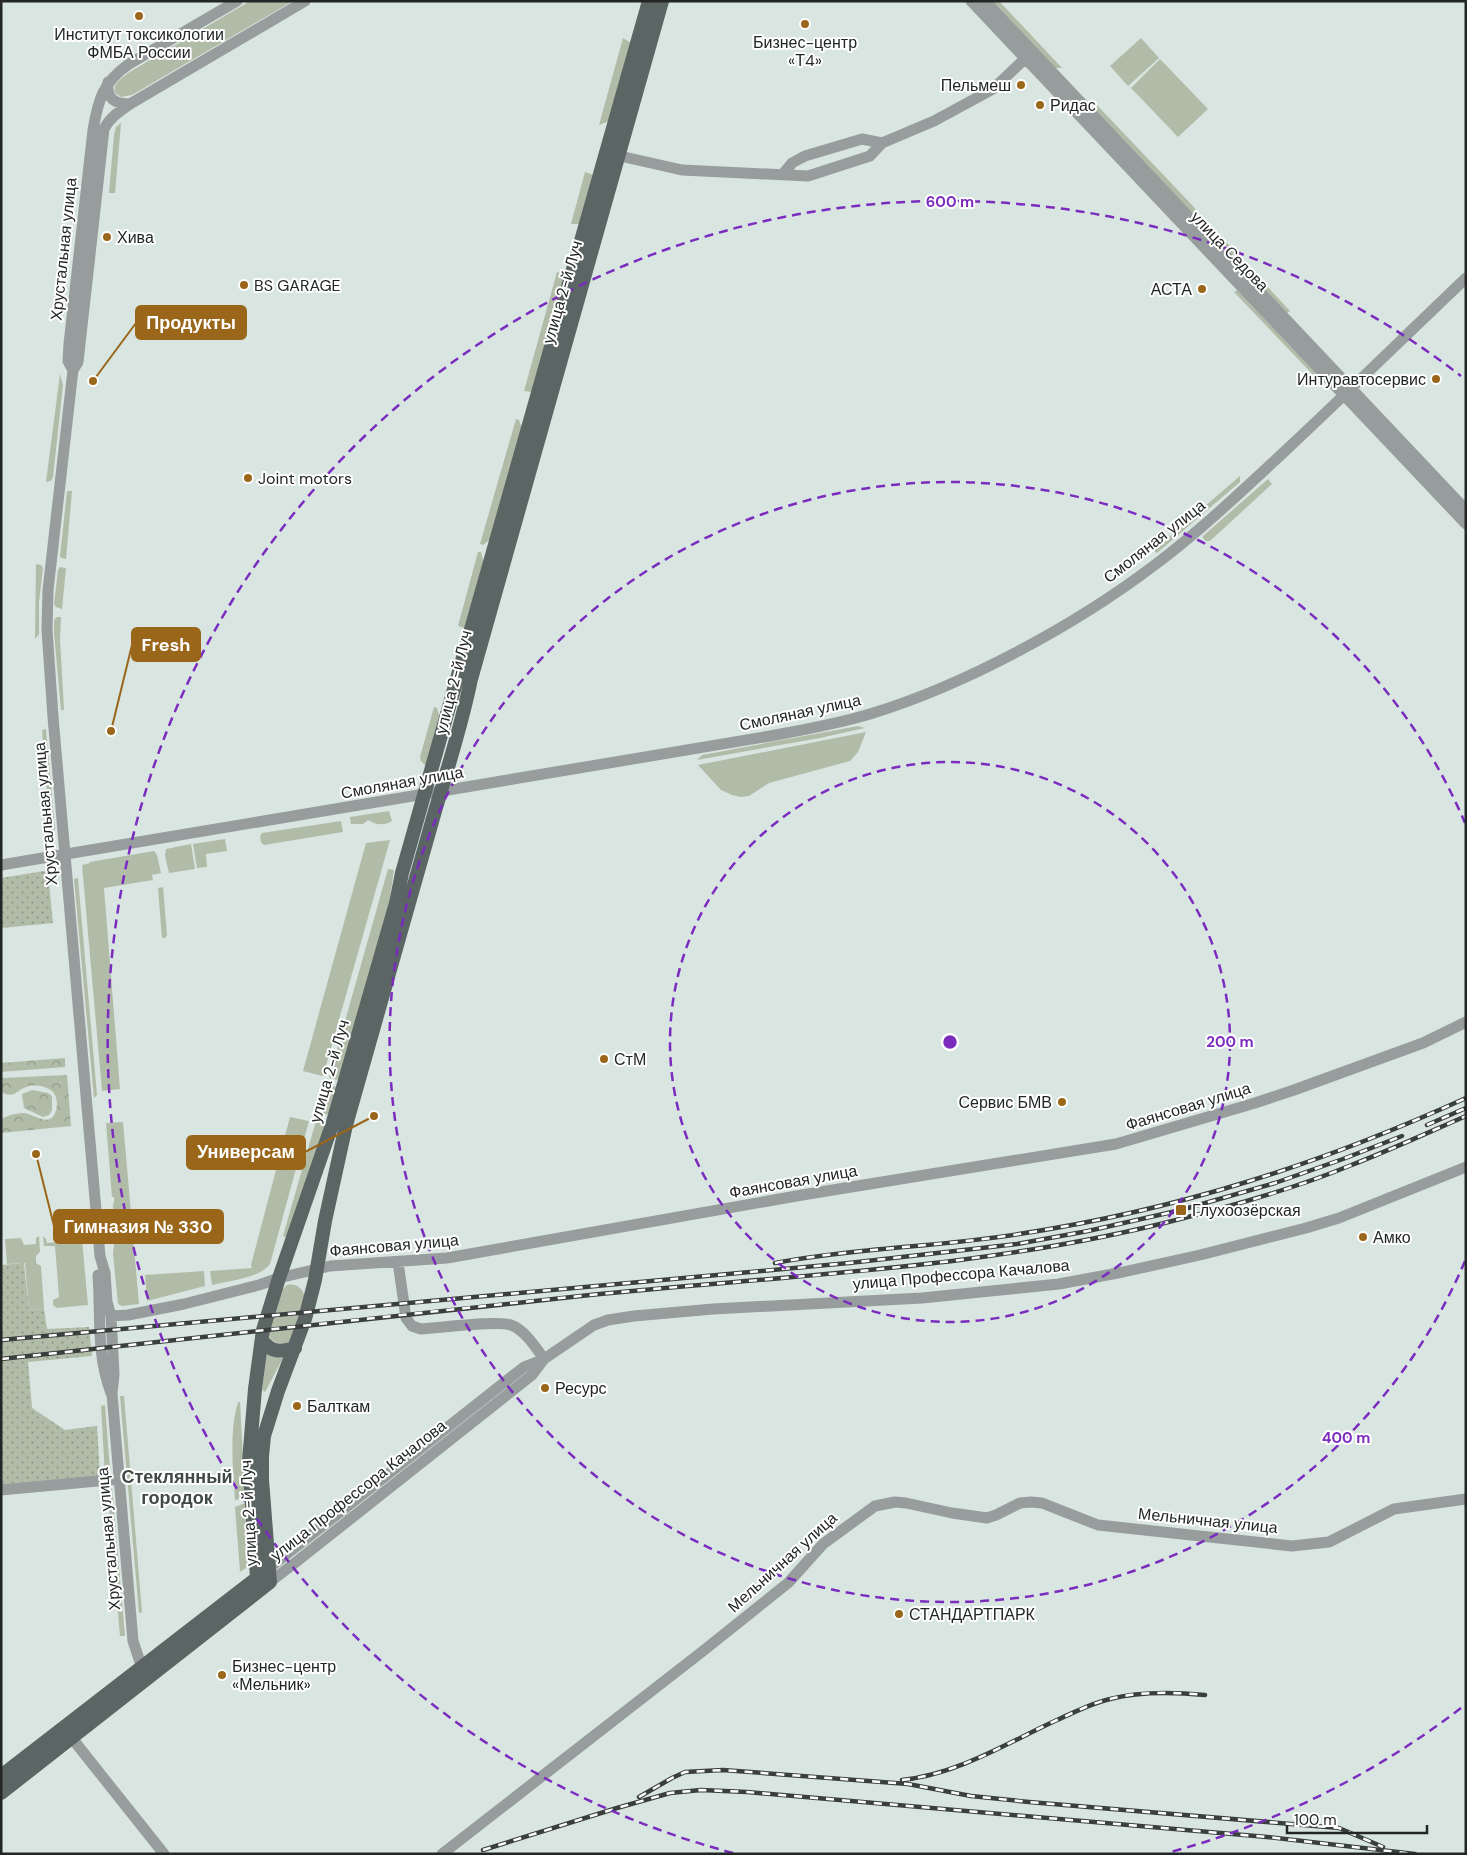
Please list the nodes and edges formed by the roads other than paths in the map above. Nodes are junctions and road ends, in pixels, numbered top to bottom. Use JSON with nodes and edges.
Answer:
{"nodes":[{"id":1,"x":236,"y":1,"type":"edge"},
{"id":2,"x":305,"y":1,"type":"edge"},
{"id":3,"x":649,"y":1,"type":"edge"},
{"id":4,"x":662,"y":1,"type":"edge"},
{"id":5,"x":971,"y":1,"type":"edge"},
{"id":6,"x":984,"y":1,"type":"edge"},
{"id":7,"x":1029,"y":55,"type":"junction"},
{"id":8,"x":108,"y":82,"type":"junction"},
{"id":9,"x":130,"y":104,"type":"junction"},
{"id":10,"x":98,"y":132,"type":"junction"},
{"id":11,"x":882,"y":143,"type":"junction"},
{"id":12,"x":613,"y":154,"type":"junction"},
{"id":13,"x":783,"y":174,"type":"junction"},
{"id":14,"x":1466,"y":278,"type":"edge"},
{"id":15,"x":1348,"y":391,"type":"junction"},
{"id":16,"x":1466,"y":510,"type":"edge"},
{"id":17,"x":1466,"y":524,"type":"edge"},
{"id":18,"x":441,"y":792,"type":"junction"},
{"id":19,"x":424,"y":795,"type":"junction"},
{"id":20,"x":65,"y":854,"type":"junction"},
{"id":21,"x":1,"y":865,"type":"edge"},
{"id":22,"x":1466,"y":1022,"type":"edge"},
{"id":23,"x":1466,"y":1167,"type":"edge"},
{"id":24,"x":100,"y":1256,"type":"junction"},
{"id":25,"x":398,"y":1262,"type":"junction"},
{"id":26,"x":316,"y":1269,"type":"junction"},
{"id":27,"x":279,"y":1278,"type":"junction"},
{"id":28,"x":112,"y":1316,"type":"junction"},
{"id":29,"x":262,"y":1340,"type":"junction"},
{"id":30,"x":295,"y":1348,"type":"junction"},
{"id":31,"x":544,"y":1359,"type":"junction"},
{"id":32,"x":112,"y":1394,"type":"junction"},
{"id":33,"x":119,"y":1479,"type":"junction"},
{"id":34,"x":1,"y":1490,"type":"edge"},
{"id":35,"x":1466,"y":1499,"type":"edge"},
{"id":36,"x":269,"y":1568,"type":"junction"},
{"id":37,"x":263,"y":1580,"type":"junction"},
{"id":38,"x":143,"y":1673,"type":"junction"},
{"id":39,"x":67,"y":1732,"type":"junction"},
{"id":40,"x":1,"y":1776,"type":"edge"},
{"id":41,"x":1,"y":1792,"type":"edge"},
{"id":42,"x":445,"y":1853,"type":"edge"},
{"id":43,"x":164,"y":1854,"type":"edge"}],
"edges":[{"from":1,"to":8,"type":"street"},
{"from":2,"to":9,"type":"street"},
{"from":3,"to":12,"type":"main road","name":"улица 2-й Луч"},
{"from":4,"to":12,"type":"main road","name":"улица 2-й Луч"},
{"from":5,"to":7,"type":"street","name":"улица Седова"},
{"from":6,"to":7,"type":"street","name":"улица Седова"},
{"from":7,"to":11,"type":"street"},
{"from":7,"to":15,"type":"street","name":"улица Седова"},
{"from":8,"to":9,"type":"street"},
{"from":8,"to":10,"type":"street","name":"Хрустальная улица"},
{"from":9,"to":10,"type":"street"},
{"from":10,"to":20,"type":"street","name":"Хрустальная улица"},
{"from":11,"to":13,"type":"street"},
{"from":11,"to":13,"type":"street"},
{"from":12,"to":13,"type":"street"},
{"from":12,"to":18,"type":"main road","name":"улица 2-й Луч"},
{"from":12,"to":19,"type":"main road","name":"улица 2-й Луч"},
{"from":14,"to":15,"type":"street","name":"Смоляная улица"},
{"from":15,"to":16,"type":"street","name":"улица Седова"},
{"from":15,"to":17,"type":"street","name":"улица Седова"},
{"from":15,"to":18,"type":"street","name":"Смоляная улица"},
{"from":18,"to":19,"type":"street","name":"Смоляная улица"},
{"from":18,"to":26,"type":"main road","name":"улица 2-й Луч"},
{"from":19,"to":20,"type":"street","name":"Смоляная улица"},
{"from":19,"to":27,"type":"main road","name":"улица 2-й Луч"},
{"from":20,"to":21,"type":"street","name":"Смоляная улица"},
{"from":20,"to":24,"type":"street","name":"Хрустальная улица"},
{"from":22,"to":25,"type":"street","name":"Фаянсовая улица"},
{"from":23,"to":31,"type":"street","name":"улица Профессора Качалова"},
{"from":24,"to":28,"type":"street","name":"Хрустальная улица"},
{"from":24,"to":32,"type":"street","name":"Хрустальная улица"},
{"from":25,"to":26,"type":"street","name":"Фаянсовая улица"},
{"from":25,"to":31,"type":"street"},
{"from":26,"to":27,"type":"street","name":"Фаянсовая улица"},
{"from":26,"to":30,"type":"main road","name":"улица 2-й Луч"},
{"from":27,"to":28,"type":"street","name":"Фаянсовая улица"},
{"from":27,"to":29,"type":"main road","name":"улица 2-й Луч"},
{"from":28,"to":32,"type":"street","name":"Хрустальная улица"},
{"from":29,"to":30,"type":"main road"},
{"from":29,"to":37,"type":"main road","name":"улица 2-й Луч"},
{"from":30,"to":36,"type":"main road","name":"улица 2-й Луч"},
{"from":31,"to":36,"type":"street","name":"улица Профессора Качалова"},
{"from":31,"to":37,"type":"street","name":"улица Профессора Качалова"},
{"from":32,"to":33,"type":"street","name":"Хрустальная улица"},
{"from":33,"to":34,"type":"street"},
{"from":33,"to":38,"type":"street","name":"Хрустальная улица"},
{"from":35,"to":42,"type":"street","name":"Мельничная улица"},
{"from":36,"to":37,"type":"main road","name":"улица 2-й Луч"},
{"from":37,"to":38,"type":"main road","name":"улица Профессора Качалова"},
{"from":38,"to":39,"type":"main road","name":"улица Профессора Качалова"},
{"from":39,"to":40,"type":"main road","name":"улица Профессора Качалова"},
{"from":39,"to":41,"type":"main road","name":"улица Профессора Качалова"},
{"from":39,"to":43,"type":"street"}]}
